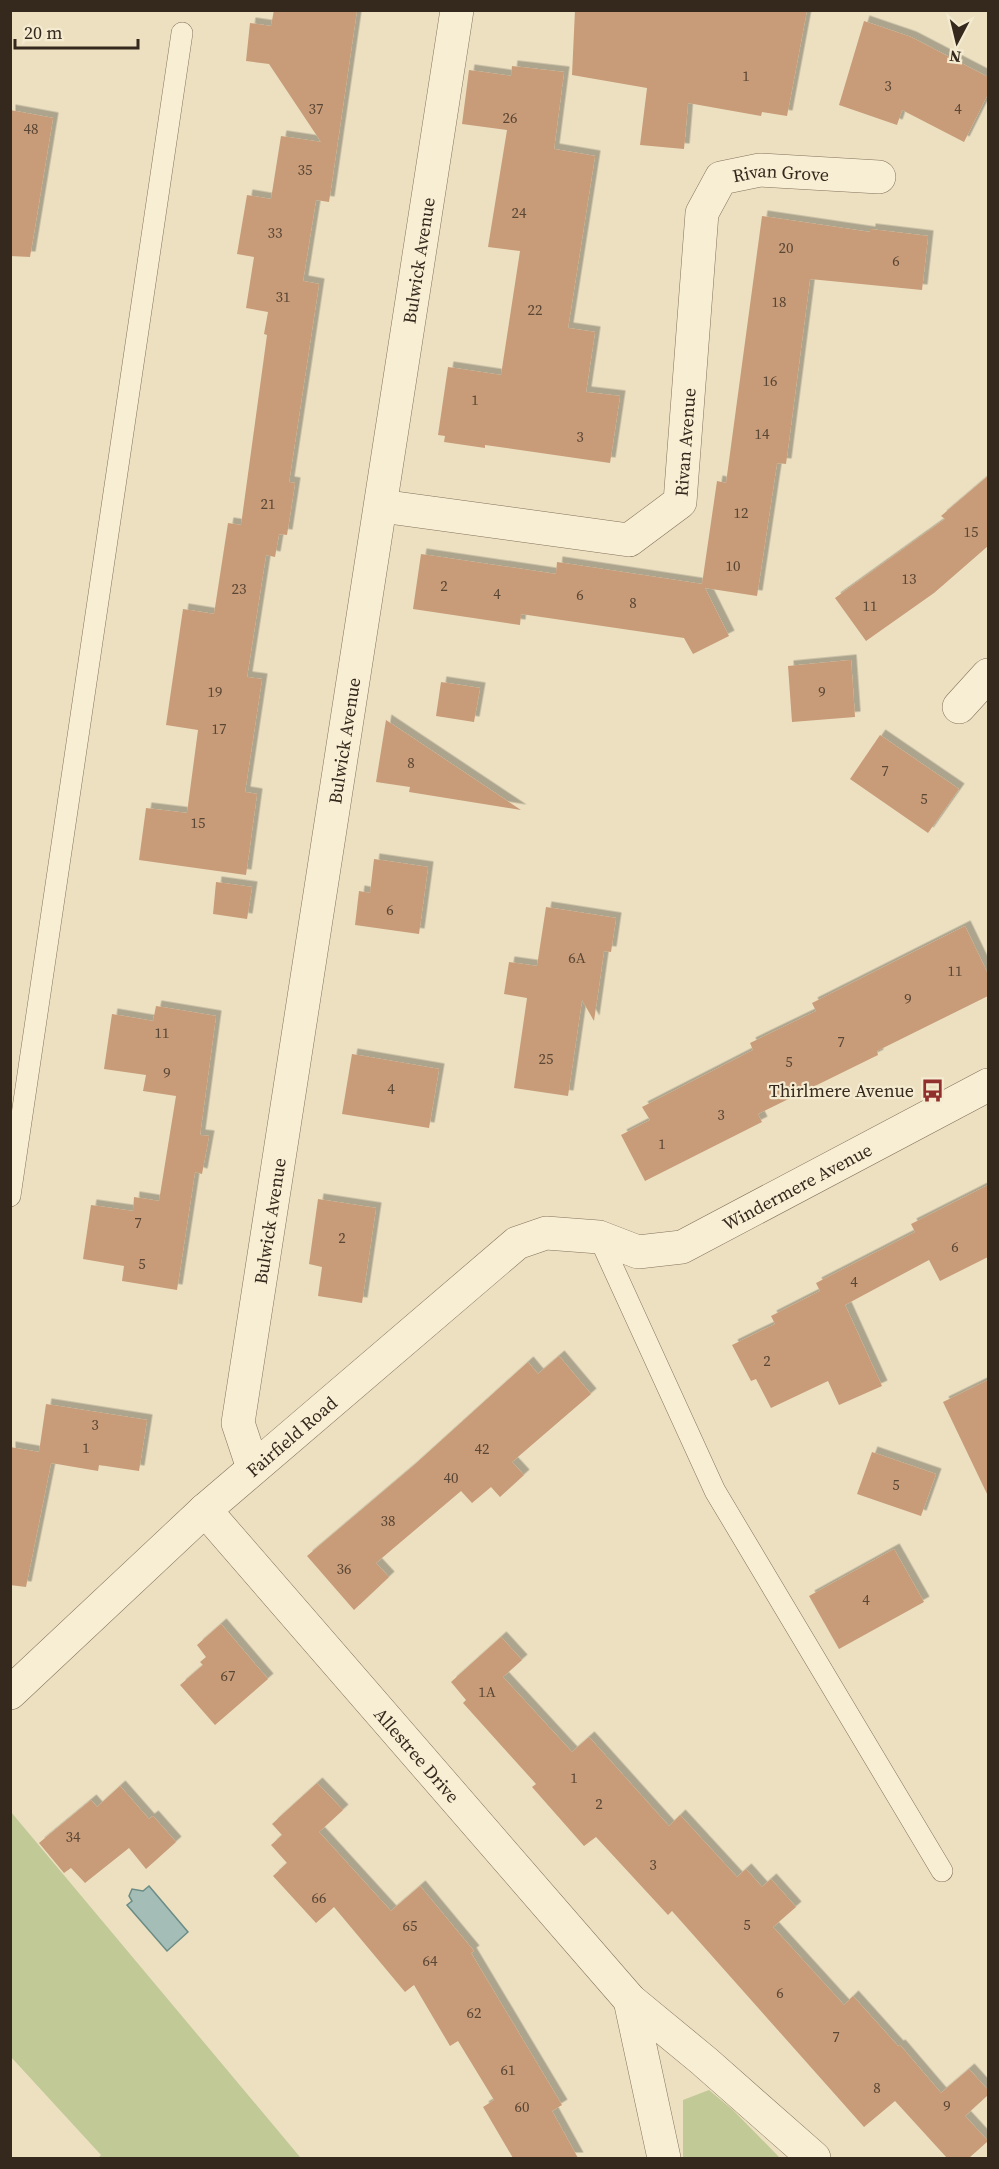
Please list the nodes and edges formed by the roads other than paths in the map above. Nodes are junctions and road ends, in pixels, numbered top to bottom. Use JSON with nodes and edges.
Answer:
{"nodes":[{"id":1,"x":457,"y":10,"type":"edge"},
{"id":2,"x":182,"y":33,"type":"dead end"},
{"id":3,"x":879,"y":177,"type":"dead end"},
{"id":4,"x":702,"y":213,"type":"joint"},
{"id":5,"x":381,"y":506,"type":"junction"},
{"id":6,"x":988,"y":675,"type":"edge"},
{"id":7,"x":958,"y":706,"type":"dead end"},
{"id":8,"x":988,"y":1085,"type":"edge"},
{"id":9,"x":10,"y":1196,"type":"edge"},
{"id":10,"x":599,"y":1238,"type":"junction"},
{"id":11,"x":253,"y":1468,"type":"junction"},
{"id":12,"x":205,"y":1510,"type":"junction"},
{"id":13,"x":10,"y":1693,"type":"edge"},
{"id":14,"x":942,"y":1871,"type":"dead end"},
{"id":15,"x":630,"y":2000,"type":"junction"},
{"id":16,"x":664,"y":2158,"type":"edge"},
{"id":17,"x":814,"y":2158,"type":"edge"}],
"edges":[{"from":1,"to":5,"type":"street","name":"Bulwick Avenue"},
{"from":2,"to":9,"type":"lane"},
{"from":3,"to":4,"type":"street","name":"Rivan Grove"},
{"from":4,"to":5,"type":"street","name":"Rivan Avenue"},
{"from":5,"to":11,"type":"street","name":"Bulwick Avenue"},
{"from":6,"to":7,"type":"street"},
{"from":8,"to":10,"type":"street","name":"Windermere Avenue"},
{"from":10,"to":11,"type":"street","name":"Fairfield Road"},
{"from":10,"to":14,"type":"lane"},
{"from":11,"to":12,"type":"street","name":"Fairfield Road"},
{"from":12,"to":13,"type":"street","name":"Fairfield Road"},
{"from":12,"to":15,"type":"street","name":"Allestree Drive"},
{"from":15,"to":16,"type":"street","name":"Allestree Drive"},
{"from":15,"to":17,"type":"street","name":"Allestree Drive"}]}
